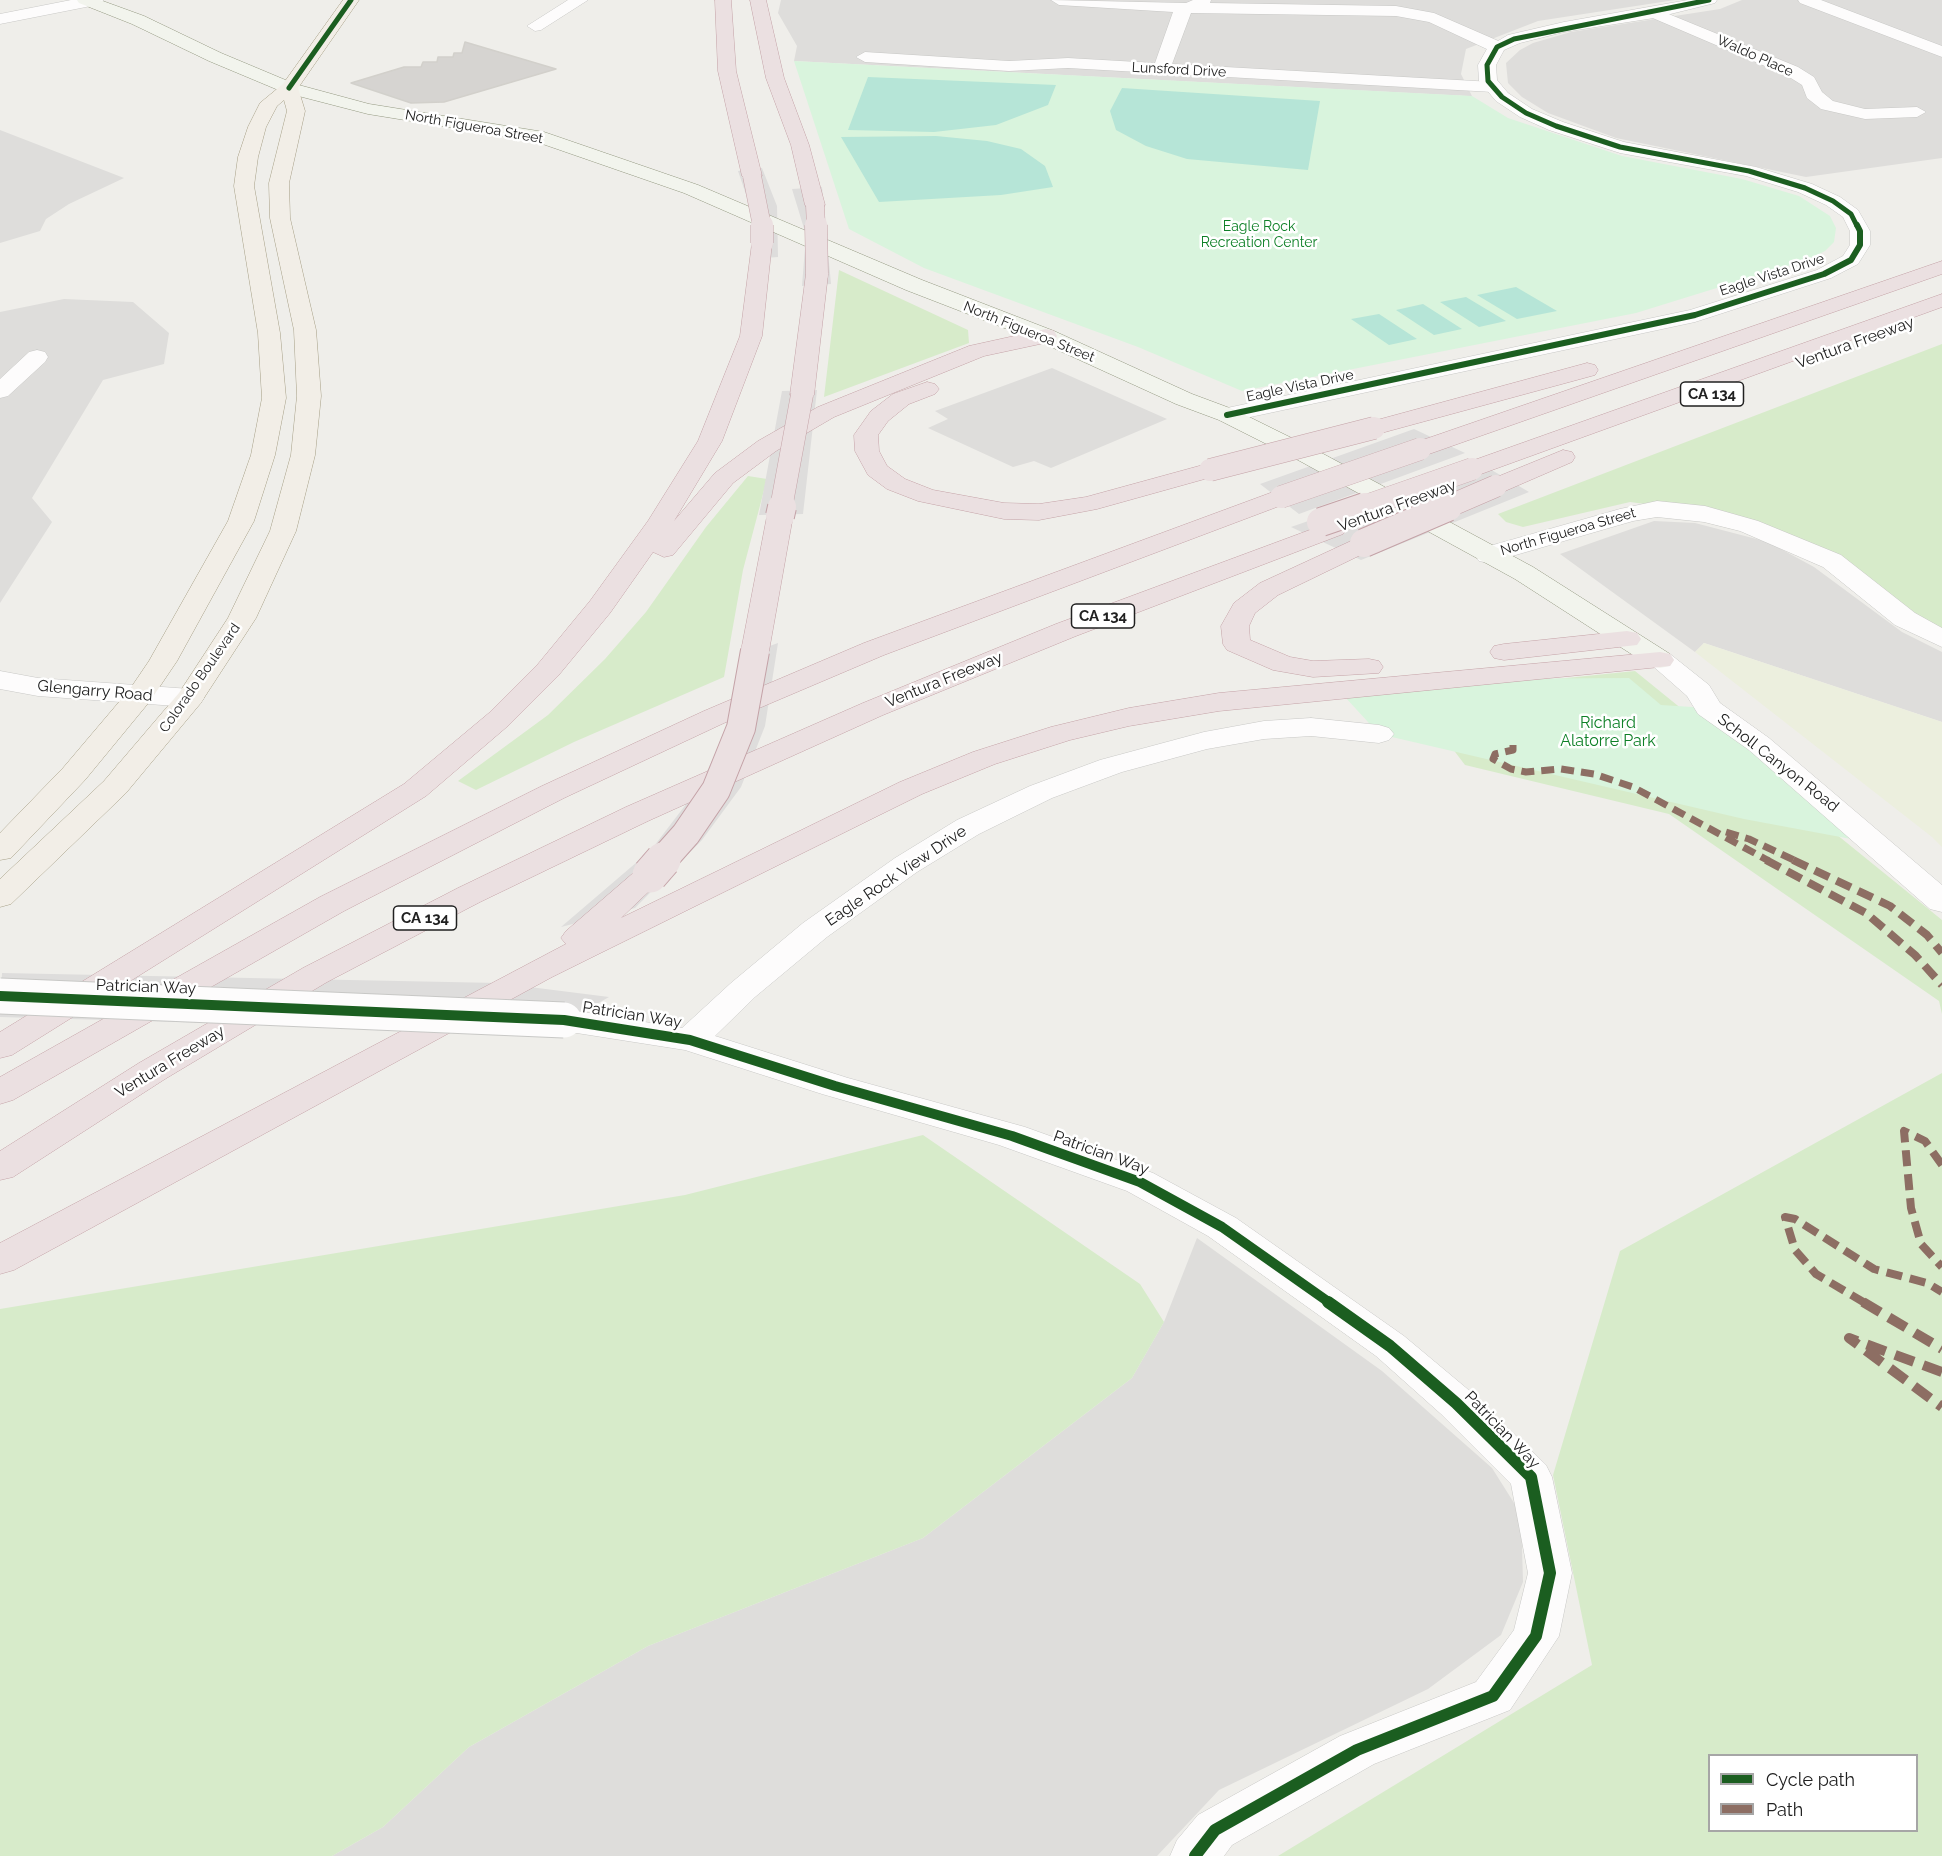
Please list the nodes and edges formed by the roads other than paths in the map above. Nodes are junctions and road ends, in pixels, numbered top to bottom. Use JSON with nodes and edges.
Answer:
{"nodes":[{"id":1,"x":90,"y":0,"type":"edge"},
{"id":2,"x":351,"y":0,"type":"edge"},
{"id":3,"x":580,"y":0,"type":"edge"},
{"id":4,"x":723,"y":0,"type":"edge"},
{"id":5,"x":758,"y":0,"type":"edge"},
{"id":6,"x":1059,"y":0,"type":"edge"},
{"id":7,"x":1209,"y":0,"type":"edge"},
{"id":8,"x":1709,"y":0,"type":"edge"},
{"id":9,"x":1806,"y":0,"type":"edge"},
{"id":10,"x":1187,"y":8,"type":"junction"},
{"id":11,"x":1654,"y":13,"type":"junction"},
{"id":12,"x":0,"y":19,"type":"edge"},
{"id":13,"x":535,"y":26,"type":"dead end"},
{"id":14,"x":1497,"y":47,"type":"junction"},
{"id":15,"x":1942,"y":52,"type":"edge"},
{"id":16,"x":865,"y":57,"type":"dead end"},
{"id":17,"x":1161,"y":69,"type":"junction"},
{"id":18,"x":1493,"y":87,"type":"junction"},
{"id":19,"x":289,"y":88,"type":"junction"},
{"id":20,"x":1917,"y":112,"type":"dead end"},
{"id":21,"x":279,"y":183,"type":"junction"},
{"id":22,"x":244,"y":186,"type":"junction"},
{"id":23,"x":1942,"y":267,"type":"edge"},
{"id":24,"x":1942,"y":281,"type":"edge"},
{"id":25,"x":1942,"y":300,"type":"edge"},
{"id":26,"x":1942,"y":311,"type":"edge"},
{"id":27,"x":1046,"y":336,"type":"junction"},
{"id":28,"x":1698,"y":353,"type":"junction"},
{"id":29,"x":37,"y":357,"type":"dead end"},
{"id":30,"x":0,"y":392,"type":"edge"},
{"id":31,"x":309,"y":396,"type":"junction"},
{"id":32,"x":274,"y":398,"type":"junction"},
{"id":33,"x":1227,"y":415,"type":"junction"},
{"id":34,"x":1428,"y":454,"type":"junction"},
{"id":35,"x":1483,"y":477,"type":"junction"},
{"id":36,"x":247,"y":505,"type":"junction"},
{"id":37,"x":290,"y":506,"type":"junction"},
{"id":38,"x":1310,"y":514,"type":"junction"},
{"id":39,"x":1488,"y":555,"type":"junction"},
{"id":40,"x":1627,"y":639,"type":"junction"},
{"id":41,"x":1942,"y":639,"type":"edge"},
{"id":42,"x":1660,"y":660,"type":"junction"},
{"id":43,"x":0,"y":680,"type":"edge"},
{"id":44,"x":140,"y":695,"type":"junction"},
{"id":45,"x":190,"y":698,"type":"junction"},
{"id":46,"x":499,"y":719,"type":"junction"},
{"id":47,"x":1379,"y":734,"type":"dead end"},
{"id":48,"x":0,"y":851,"type":"edge"},
{"id":49,"x":0,"y":897,"type":"edge"},
{"id":50,"x":1942,"y":902,"type":"edge"},
{"id":51,"x":540,"y":970,"type":"junction"},
{"id":52,"x":0,"y":996,"type":"edge"},
{"id":53,"x":690,"y":1040,"type":"junction"},
{"id":54,"x":0,"y":1047,"type":"edge"},
{"id":55,"x":0,"y":1092,"type":"edge"},
{"id":56,"x":0,"y":1168,"type":"edge"},
{"id":57,"x":0,"y":1260,"type":"edge"},
{"id":58,"x":1195,"y":1856,"type":"edge"}],
"edges":[{"from":1,"to":12,"type":"street"},
{"from":1,"to":19,"type":"main road","name":"North Figueroa Street"},
{"from":2,"to":19,"type":"main road"},
{"from":3,"to":13,"type":"street"},
{"from":4,"to":46,"type":"highway","bridge":true},
{"from":5,"to":51,"type":"highway","bridge":true},
{"from":6,"to":10,"type":"street"},
{"from":7,"to":10,"type":"street"},
{"from":8,"to":11,"type":"street"},
{"from":9,"to":15,"type":"street"},
{"from":10,"to":14,"type":"street"},
{"from":10,"to":17,"type":"street"},
{"from":11,"to":14,"type":"street"},
{"from":11,"to":20,"type":"street","name":"Waldo Place"},
{"from":14,"to":18,"type":"street"},
{"from":16,"to":17,"type":"street","name":"Lunsford Drive"},
{"from":17,"to":18,"type":"street","name":"Lunsford Drive"},
{"from":18,"to":33,"type":"street","name":"Eagle Vista Drive"},
{"from":19,"to":21,"type":"main road","name":"Colorado Boulevard"},
{"from":19,"to":22,"type":"main road"},
{"from":19,"to":27,"type":"main road","name":"North Figueroa Street"},
{"from":21,"to":22,"type":"main road"},
{"from":21,"to":31,"type":"main road","name":"Colorado Boulevard"},
{"from":22,"to":32,"type":"main road"},
{"from":23,"to":28,"type":"highway","number":"CA 134"},
{"from":24,"to":34,"type":"highway"},
{"from":25,"to":35,"type":"highway"},
{"from":26,"to":35,"type":"highway","name":"Ventura Freeway","number":"CA 134"},
{"from":27,"to":28,"type":"highway","bridge":true},
{"from":27,"to":33,"type":"main road","name":"North Figueroa Street"},
{"from":27,"to":46,"type":"highway"},
{"from":28,"to":34,"type":"highway","number":"CA 134"},
{"from":29,"to":30,"type":"street"},
{"from":31,"to":32,"type":"main road"},
{"from":31,"to":37,"type":"main road","name":"Colorado Boulevard"},
{"from":32,"to":36,"type":"main road"},
{"from":33,"to":39,"type":"main road","name":"North Figueroa Street"},
{"from":34,"to":38,"type":"highway"},
{"from":35,"to":38,"type":"highway","name":"Ventura Freeway","number":"CA 134"},
{"from":35,"to":40,"type":"highway","bridge":true},
{"from":36,"to":37,"type":"main road"},
{"from":36,"to":44,"type":"main road"},
{"from":37,"to":45,"type":"main road","name":"Colorado Boulevard"},
{"from":38,"to":55,"type":"highway"},
{"from":38,"to":56,"type":"highway","name":"Ventura Freeway","number":"CA 134"},
{"from":39,"to":40,"type":"main road","name":"Scholl Canyon Road"},
{"from":39,"to":41,"type":"street","name":"North Figueroa Street"},
{"from":40,"to":42,"type":"main road","name":"Scholl Canyon Road"},
{"from":42,"to":50,"type":"street","name":"Scholl Canyon Road"},
{"from":42,"to":51,"type":"highway"},
{"from":43,"to":44,"type":"street","name":"Glengarry Road"},
{"from":44,"to":45,"type":"street","name":"Glengarry Road"},
{"from":44,"to":48,"type":"main road"},
{"from":45,"to":49,"type":"main road","name":"Colorado Boulevard"},
{"from":46,"to":54,"type":"highway"},
{"from":47,"to":53,"type":"street","name":"Eagle Rock View Drive"},
{"from":51,"to":57,"type":"highway"},
{"from":52,"to":53,"type":"street","name":"Patrician Way","bridge":true},
{"from":53,"to":58,"type":"street","name":"Patrician Way"}]}
